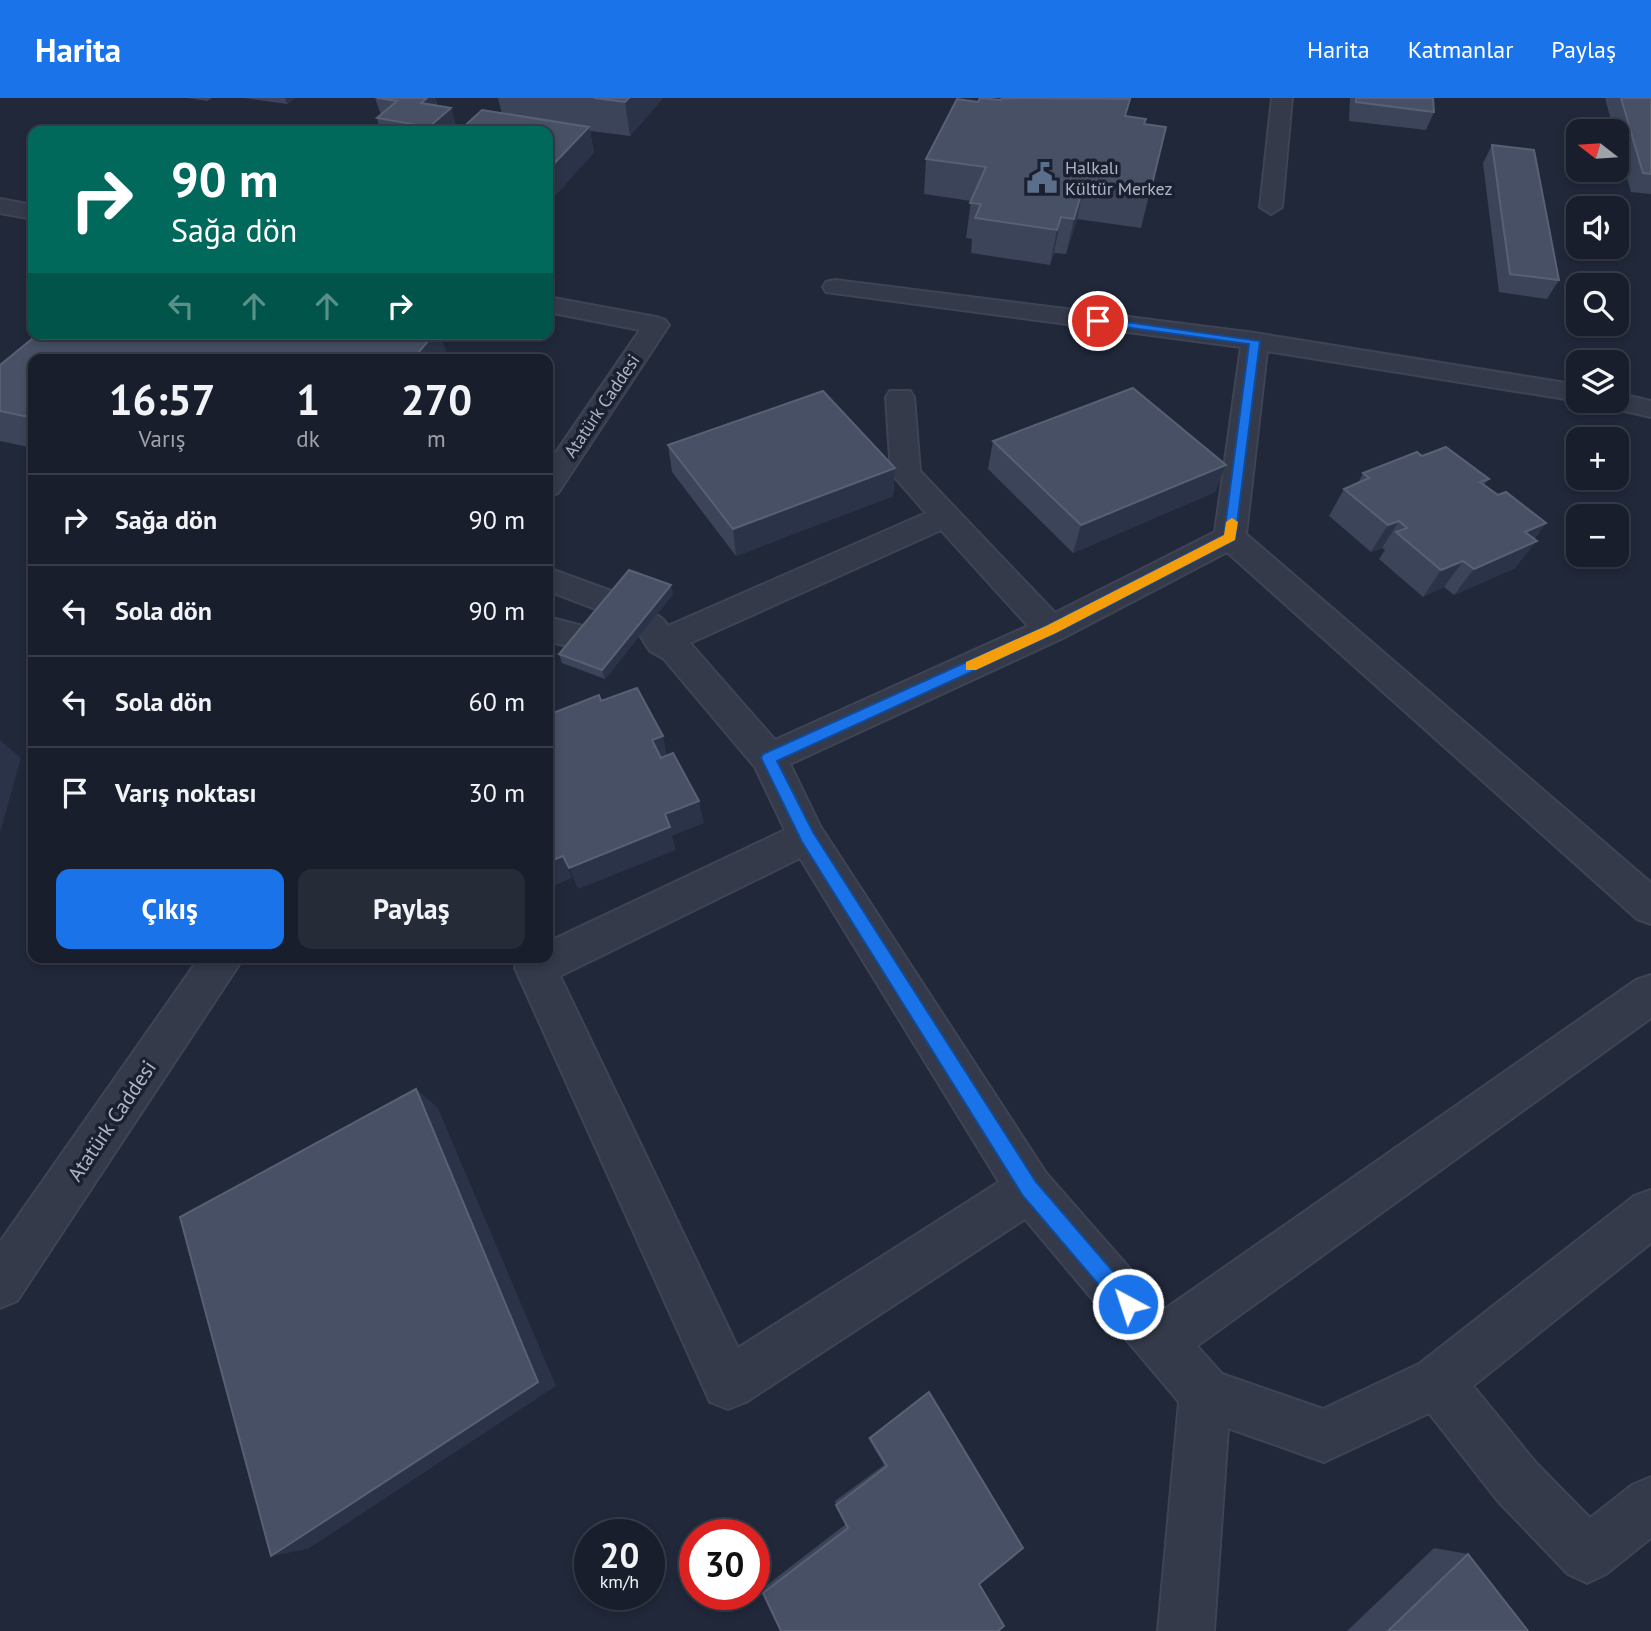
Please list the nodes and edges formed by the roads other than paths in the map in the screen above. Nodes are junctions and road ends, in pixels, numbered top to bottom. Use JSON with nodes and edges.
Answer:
{"nodes":[{"id":1,"x":1282,"y":98,"type":"edge"},
{"id":2,"x":0,"y":206,"type":"edge"},
{"id":3,"x":1271,"y":207,"type":"dead end"},
{"id":4,"x":28,"y":211,"type":"edge"},
{"id":5,"x":835,"y":287,"type":"dead end"},
{"id":6,"x":553,"y":306,"type":"edge"},
{"id":7,"x":1255,"y":341,"type":"junction"},
{"id":8,"x":1566,"y":391,"type":"edge"},
{"id":9,"x":900,"y":397,"type":"dead end"},
{"id":10,"x":1629,"y":404,"type":"edge"},
{"id":11,"x":1651,"y":409,"type":"edge"},
{"id":12,"x":553,"y":479,"type":"edge"},
{"id":13,"x":945,"y":516,"type":"junction"},
{"id":14,"x":1230,"y":537,"type":"junction"},
{"id":15,"x":553,"y":581,"type":"edge"},
{"id":16,"x":611,"y":603,"type":"edge"},
{"id":17,"x":553,"y":630,"type":"edge"},
{"id":18,"x":1051,"y":630,"type":"junction"},
{"id":19,"x":582,"y":638,"type":"edge"},
{"id":20,"x":769,"y":758,"type":"junction"},
{"id":21,"x":807,"y":837,"type":"junction"},
{"id":22,"x":1651,"y":907,"type":"edge"},
{"id":23,"x":553,"y":959,"type":"edge"},
{"id":24,"x":219,"y":963,"type":"edge"},
{"id":25,"x":545,"y":963,"type":"edge"},
{"id":26,"x":1651,"y":994,"type":"edge"},
{"id":27,"x":1030,"y":1189,"type":"junction"},
{"id":28,"x":1651,"y":1213,"type":"edge"},
{"id":29,"x":0,"y":1284,"type":"edge"},
{"id":30,"x":1161,"y":1342,"type":"junction"},
{"id":31,"x":1437,"y":1382,"type":"junction"},
{"id":32,"x":1205,"y":1394,"type":"junction"},
{"id":33,"x":1651,"y":1504,"type":"edge"},
{"id":34,"x":1186,"y":1631,"type":"edge"}],
"edges":[{"from":1,"to":3,"type":"street"},
{"from":2,"to":4,"type":"street"},
{"from":5,"to":7,"type":"street"},
{"from":6,"to":12,"type":"street","name":"Atatürk Caddesi"},
{"from":7,"to":8,"type":"street"},
{"from":7,"to":14,"type":"street"},
{"from":9,"to":13,"type":"street"},
{"from":10,"to":11,"type":"street"},
{"from":13,"to":18,"type":"street"},
{"from":13,"to":20,"type":"street"},
{"from":14,"to":18,"type":"street"},
{"from":14,"to":22,"type":"street"},
{"from":15,"to":16,"type":"street"},
{"from":17,"to":19,"type":"street"},
{"from":18,"to":20,"type":"street"},
{"from":20,"to":21,"type":"street"},
{"from":21,"to":23,"type":"street"},
{"from":21,"to":27,"type":"street"},
{"from":24,"to":29,"type":"street","name":"Atatürk Caddesi"},
{"from":25,"to":27,"type":"street"},
{"from":26,"to":30,"type":"street"},
{"from":27,"to":30,"type":"street"},
{"from":28,"to":31,"type":"street"},
{"from":30,"to":32,"type":"street"},
{"from":31,"to":32,"type":"street"},
{"from":31,"to":33,"type":"street"},
{"from":32,"to":34,"type":"street"}]}
